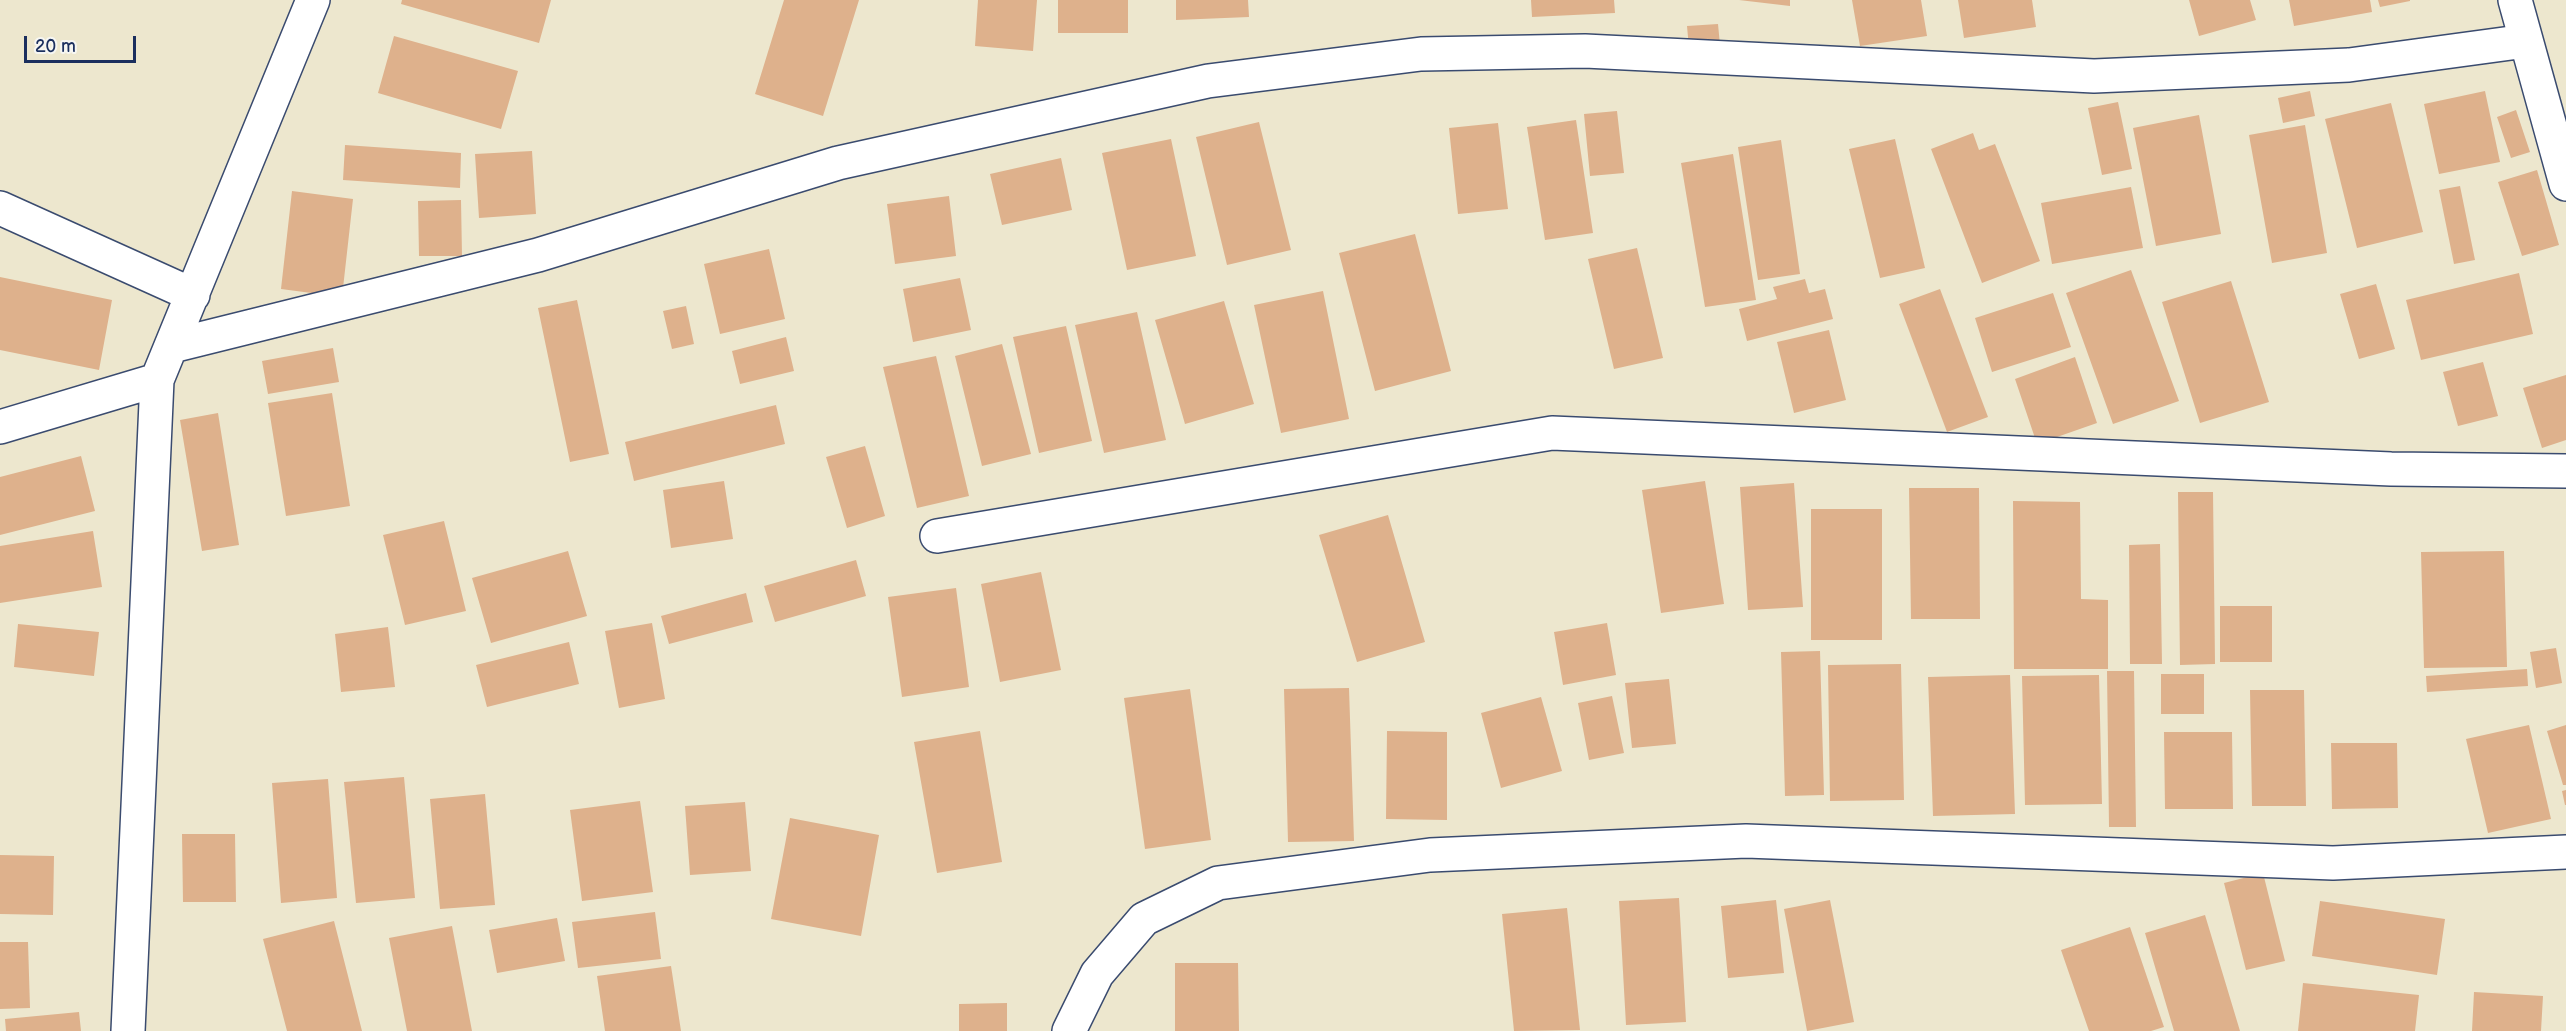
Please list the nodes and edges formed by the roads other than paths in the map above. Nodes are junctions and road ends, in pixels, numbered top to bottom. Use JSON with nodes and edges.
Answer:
{"nodes":[{"id":1,"x":313,"y":0,"type":"edge"},
{"id":2,"x":2515,"y":0,"type":"edge"},
{"id":3,"x":2526,"y":40,"type":"junction"},
{"id":4,"x":2566,"y":184,"type":"edge"},
{"id":5,"x":0,"y":208,"type":"edge"},
{"id":6,"x":193,"y":295,"type":"junction"},
{"id":7,"x":172,"y":346,"type":"junction"},
{"id":8,"x":158,"y":380,"type":"junction"},
{"id":9,"x":0,"y":427,"type":"edge"},
{"id":10,"x":2566,"y":471,"type":"edge"},
{"id":11,"x":937,"y":536,"type":"dead end"},
{"id":12,"x":2566,"y":852,"type":"edge"},
{"id":13,"x":128,"y":1031,"type":"edge"},
{"id":14,"x":1068,"y":1031,"type":"edge"}],
"edges":[{"from":1,"to":6,"type":"street"},
{"from":2,"to":3,"type":"street"},
{"from":3,"to":4,"type":"street"},
{"from":3,"to":7,"type":"street"},
{"from":5,"to":6,"type":"street"},
{"from":6,"to":7,"type":"street"},
{"from":7,"to":8,"type":"street"},
{"from":8,"to":9,"type":"street"},
{"from":8,"to":13,"type":"street"},
{"from":10,"to":11,"type":"street"},
{"from":12,"to":14,"type":"street"}]}
